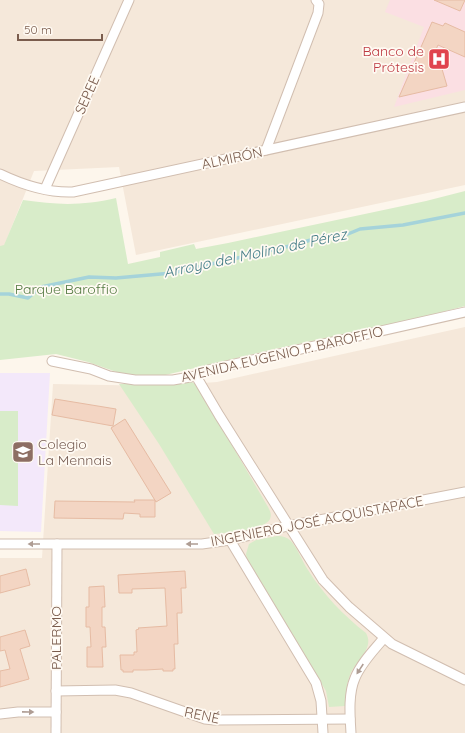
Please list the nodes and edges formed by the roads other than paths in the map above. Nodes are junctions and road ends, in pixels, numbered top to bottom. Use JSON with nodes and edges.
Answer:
{"nodes":[{"id":1,"x":129,"y":0,"type":"edge"},
{"id":2,"x":316,"y":0,"type":"edge"},
{"id":3,"x":465,"y":108,"type":"edge"},
{"id":4,"x":266,"y":150,"type":"junction"},
{"id":5,"x":0,"y":174,"type":"edge"},
{"id":6,"x":44,"y":189,"type":"junction"},
{"id":7,"x":465,"y":312,"type":"edge"},
{"id":8,"x":52,"y":361,"type":"dead end"},
{"id":9,"x":196,"y":376,"type":"junction"},
{"id":10,"x":465,"y":492,"type":"edge"},
{"id":11,"x":288,"y":526,"type":"junction"},
{"id":12,"x":230,"y":540,"type":"junction"},
{"id":13,"x":0,"y":544,"type":"edge"},
{"id":14,"x":57,"y":544,"type":"junction"},
{"id":15,"x":384,"y":638,"type":"junction"},
{"id":16,"x":465,"y":680,"type":"edge"},
{"id":17,"x":56,"y":691,"type":"junction"},
{"id":18,"x":56,"y":712,"type":"junction"},
{"id":19,"x":0,"y":714,"type":"edge"},
{"id":20,"x":322,"y":719,"type":"junction"},
{"id":21,"x":350,"y":719,"type":"junction"},
{"id":22,"x":56,"y":733,"type":"edge"},
{"id":23,"x":323,"y":733,"type":"edge"},
{"id":24,"x":351,"y":733,"type":"edge"}],
"edges":[{"from":1,"to":6,"type":"street","name":"SEPEE"},
{"from":2,"to":4,"type":"street"},
{"from":3,"to":4,"type":"street","name":"ALMIRÓN"},
{"from":4,"to":6,"type":"street","name":"ALMIRÓN"},
{"from":5,"to":6,"type":"street","name":"ALMIRÓN"},
{"from":7,"to":9,"type":"street","name":"AVENIDA EUGENIO P. BAROFFIO"},
{"from":8,"to":9,"type":"street","name":"AVENIDA EUGENIO P. BAROFFIO"},
{"from":9,"to":11,"type":"street"},
{"from":10,"to":11,"type":"street","name":"INGENIERO JOSÉ ACQUISTAPACE"},
{"from":11,"to":12,"type":"street","name":"INGENIERO JOSÉ ACQUISTAPACE"},
{"from":11,"to":15,"type":"street"},
{"from":12,"to":14,"type":"street","name":"INGENIERO JOSÉ ACQUISTAPACE","one_way":true},
{"from":12,"to":20,"type":"street"},
{"from":14,"to":13,"type":"street","name":"INGENIERO JOSÉ ACQUISTAPACE","one_way":true},
{"from":14,"to":17,"type":"street","name":"PALERMO"},
{"from":15,"to":16,"type":"street"},
{"from":15,"to":21,"type":"street","one_way":true},
{"from":17,"to":18,"type":"street","name":"PALERMO"},
{"from":17,"to":20,"type":"street","name":"RENÉ"},
{"from":19,"to":18,"type":"street","one_way":true},
{"from":18,"to":22,"type":"street","name":"PALERMO"},
{"from":20,"to":21,"type":"street","name":"RENÉ"},
{"from":20,"to":23,"type":"street"},
{"from":21,"to":24,"type":"street"}]}
